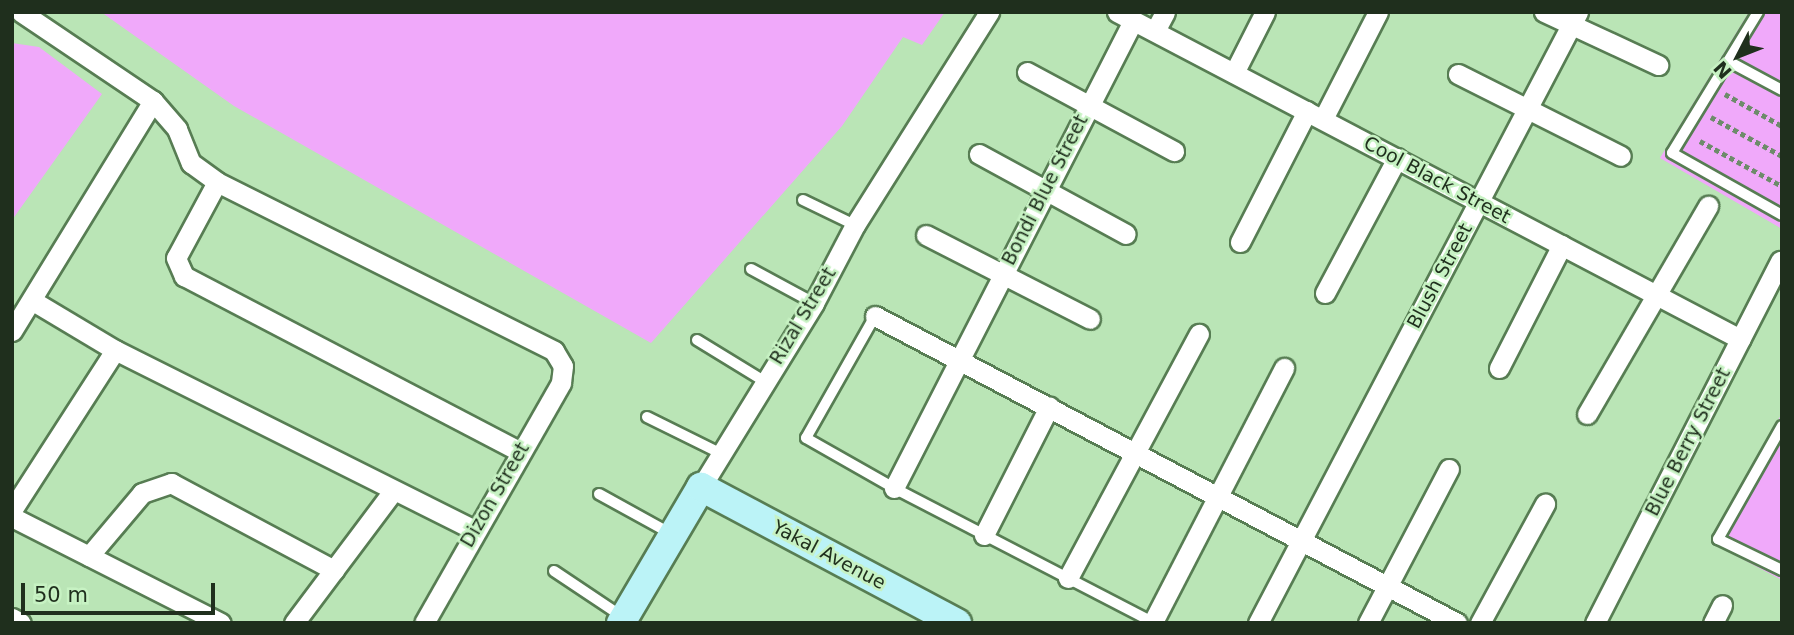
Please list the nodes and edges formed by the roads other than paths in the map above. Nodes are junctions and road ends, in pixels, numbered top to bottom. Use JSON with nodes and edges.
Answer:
{"nodes":[{"id":1,"x":21,"y":12,"type":"edge"},
{"id":2,"x":989,"y":12,"type":"edge"},
{"id":3,"x":1165,"y":12,"type":"edge"},
{"id":4,"x":1265,"y":12,"type":"edge"},
{"id":5,"x":1378,"y":12,"type":"edge"},
{"id":6,"x":1544,"y":12,"type":"edge"},
{"id":7,"x":1758,"y":12,"type":"edge"},
{"id":8,"x":1125,"y":17,"type":"edge"},
{"id":9,"x":1575,"y":19,"type":"edge"},
{"id":10,"x":1155,"y":31,"type":"junction"},
{"id":11,"x":1728,"y":61,"type":"junction"},
{"id":12,"x":1658,"y":65,"type":"dead end"},
{"id":13,"x":1027,"y":72,"type":"dead end"},
{"id":14,"x":1234,"y":73,"type":"junction"},
{"id":15,"x":1458,"y":74,"type":"dead end"},
{"id":16,"x":1782,"y":90,"type":"edge"},
{"id":17,"x":153,"y":101,"type":"junction"},
{"id":18,"x":1088,"y":105,"type":"junction"},
{"id":19,"x":1528,"y":109,"type":"junction"},
{"id":20,"x":1315,"y":115,"type":"junction"},
{"id":21,"x":1174,"y":151,"type":"dead end"},
{"id":22,"x":979,"y":154,"type":"dead end"},
{"id":23,"x":1621,"y":156,"type":"dead end"},
{"id":24,"x":1396,"y":158,"type":"junction"},
{"id":25,"x":217,"y":182,"type":"junction"},
{"id":26,"x":1045,"y":191,"type":"junction"},
{"id":27,"x":803,"y":200,"type":"dead end"},
{"id":28,"x":1479,"y":202,"type":"junction"},
{"id":29,"x":1708,"y":206,"type":"dead end"},
{"id":30,"x":1782,"y":215,"type":"edge"},
{"id":31,"x":855,"y":225,"type":"junction"},
{"id":32,"x":1126,"y":234,"type":"dead end"},
{"id":33,"x":926,"y":236,"type":"dead end"},
{"id":34,"x":1240,"y":242,"type":"dead end"},
{"id":35,"x":1562,"y":245,"type":"junction"},
{"id":36,"x":1780,"y":261,"type":"dead end"},
{"id":37,"x":751,"y":269,"type":"dead end"},
{"id":38,"x":1002,"y":275,"type":"junction"},
{"id":39,"x":1325,"y":293,"type":"dead end"},
{"id":40,"x":1656,"y":295,"type":"junction"},
{"id":41,"x":33,"y":301,"type":"junction"},
{"id":42,"x":814,"y":303,"type":"junction"},
{"id":43,"x":875,"y":316,"type":"joint"},
{"id":44,"x":1090,"y":319,"type":"dead end"},
{"id":45,"x":12,"y":331,"type":"edge"},
{"id":46,"x":1199,"y":334,"type":"dead end"},
{"id":47,"x":1740,"y":339,"type":"junction"},
{"id":48,"x":697,"y":340,"type":"dead end"},
{"id":49,"x":115,"y":350,"type":"junction"},
{"id":50,"x":959,"y":360,"type":"junction"},
{"id":51,"x":1284,"y":368,"type":"dead end"},
{"id":52,"x":1499,"y":368,"type":"dead end"},
{"id":53,"x":764,"y":381,"type":"junction"},
{"id":54,"x":1049,"y":407,"type":"junction"},
{"id":55,"x":1587,"y":414,"type":"dead end"},
{"id":56,"x":647,"y":417,"type":"dead end"},
{"id":57,"x":1782,"y":426,"type":"edge"},
{"id":58,"x":520,"y":452,"type":"junction"},
{"id":59,"x":720,"y":453,"type":"junction"},
{"id":60,"x":1134,"y":453,"type":"junction"},
{"id":61,"x":1449,"y":469,"type":"dead end"},
{"id":62,"x":701,"y":487,"type":"junction"},
{"id":63,"x":894,"y":488,"type":"junction"},
{"id":64,"x":393,"y":491,"type":"junction"},
{"id":65,"x":599,"y":494,"type":"dead end"},
{"id":66,"x":1217,"y":496,"type":"junction"},
{"id":67,"x":1545,"y":504,"type":"dead end"},
{"id":68,"x":12,"y":510,"type":"edge"},
{"id":69,"x":12,"y":517,"type":"edge"},
{"id":70,"x":474,"y":530,"type":"junction"},
{"id":71,"x":673,"y":535,"type":"junction"},
{"id":72,"x":984,"y":535,"type":"junction"},
{"id":73,"x":1301,"y":540,"type":"junction"},
{"id":74,"x":89,"y":556,"type":"junction"},
{"id":75,"x":334,"y":570,"type":"junction"},
{"id":76,"x":1782,"y":570,"type":"edge"},
{"id":77,"x":554,"y":571,"type":"dead end"},
{"id":78,"x":1068,"y":578,"type":"junction"},
{"id":79,"x":1387,"y":586,"type":"junction"},
{"id":80,"x":1723,"y":605,"type":"dead end"},
{"id":81,"x":12,"y":618,"type":"edge"},
{"id":82,"x":622,"y":620,"type":"edge"},
{"id":83,"x":1153,"y":622,"type":"edge"},
{"id":84,"x":21,"y":623,"type":"edge"},
{"id":85,"x":220,"y":623,"type":"edge"},
{"id":86,"x":294,"y":623,"type":"edge"},
{"id":87,"x":424,"y":623,"type":"edge"},
{"id":88,"x":957,"y":623,"type":"edge"},
{"id":89,"x":1258,"y":623,"type":"edge"},
{"id":90,"x":1368,"y":623,"type":"edge"},
{"id":91,"x":1457,"y":623,"type":"edge"},
{"id":92,"x":1480,"y":623,"type":"edge"},
{"id":93,"x":1595,"y":623,"type":"edge"},
{"id":94,"x":1713,"y":623,"type":"edge"}],
"edges":[{"from":1,"to":17,"type":"street"},
{"from":2,"to":31,"type":"street","name":"Rizal Street"},
{"from":3,"to":10,"type":"street"},
{"from":4,"to":14,"type":"street"},
{"from":5,"to":20,"type":"street"},
{"from":6,"to":9,"type":"street"},
{"from":7,"to":11,"type":"lane"},
{"from":8,"to":10,"type":"street","name":"Cool Black Street"},
{"from":8,"to":18,"type":"street","name":"Bondi Blue Street"},
{"from":9,"to":12,"type":"street"},
{"from":9,"to":19,"type":"street","name":"Blush Street"},
{"from":10,"to":14,"type":"street","name":"Cool Black Street"},
{"from":11,"to":16,"type":"lane"},
{"from":11,"to":30,"type":"lane"},
{"from":13,"to":18,"type":"street"},
{"from":14,"to":20,"type":"street","name":"Cool Black Street"},
{"from":15,"to":19,"type":"street"},
{"from":17,"to":25,"type":"street"},
{"from":17,"to":41,"type":"street"},
{"from":18,"to":21,"type":"street"},
{"from":18,"to":26,"type":"street","name":"Bondi Blue Street"},
{"from":19,"to":23,"type":"street"},
{"from":19,"to":28,"type":"street","name":"Blush Street"},
{"from":20,"to":24,"type":"street","name":"Cool Black Street"},
{"from":20,"to":34,"type":"street"},
{"from":22,"to":26,"type":"street"},
{"from":24,"to":28,"type":"street","name":"Cool Black Street"},
{"from":24,"to":39,"type":"street"},
{"from":25,"to":58,"type":"street"},
{"from":25,"to":58,"type":"street","name":"Dizon Street"},
{"from":26,"to":32,"type":"street"},
{"from":26,"to":38,"type":"street","name":"Bondi Blue Street"},
{"from":27,"to":31,"type":"lane"},
{"from":28,"to":35,"type":"street","name":"Cool Black Street"},
{"from":28,"to":73,"type":"street","name":"Blush Street"},
{"from":29,"to":40,"type":"street"},
{"from":31,"to":42,"type":"street","name":"Rizal Street"},
{"from":33,"to":38,"type":"street"},
{"from":35,"to":40,"type":"street","name":"Cool Black Street"},
{"from":35,"to":52,"type":"street"},
{"from":36,"to":47,"type":"street","name":"Blue Berry Street"},
{"from":37,"to":42,"type":"lane"},
{"from":38,"to":44,"type":"street"},
{"from":38,"to":50,"type":"street","name":"Bondi Blue Street"},
{"from":40,"to":47,"type":"street","name":"Cool Black Street"},
{"from":40,"to":55,"type":"street"},
{"from":41,"to":45,"type":"street"},
{"from":41,"to":49,"type":"street"},
{"from":42,"to":53,"type":"street","name":"Rizal Street"},
{"from":43,"to":50,"type":"street"},
{"from":43,"to":63,"type":"lane"},
{"from":46,"to":60,"type":"street"},
{"from":47,"to":93,"type":"street","name":"Blue Berry Street"},
{"from":48,"to":53,"type":"lane"},
{"from":49,"to":64,"type":"street"},
{"from":49,"to":68,"type":"street"},
{"from":50,"to":54,"type":"street"},
{"from":50,"to":63,"type":"street","name":"Bondi Blue Street"},
{"from":51,"to":66,"type":"street"},
{"from":53,"to":59,"type":"street","name":"Rizal Street"},
{"from":54,"to":60,"type":"street"},
{"from":54,"to":72,"type":"street"},
{"from":56,"to":59,"type":"lane"},
{"from":57,"to":76,"type":"lane"},
{"from":58,"to":70,"type":"street","name":"Dizon Street"},
{"from":59,"to":62,"type":"street","name":"Rizal Street"},
{"from":60,"to":66,"type":"street"},
{"from":60,"to":78,"type":"street"},
{"from":61,"to":79,"type":"street"},
{"from":62,"to":71,"type":"street","name":"Rizal Street"},
{"from":62,"to":88,"type":"street","name":"Yakal Avenue"},
{"from":63,"to":72,"type":"lane"},
{"from":64,"to":70,"type":"street"},
{"from":64,"to":75,"type":"street"},
{"from":65,"to":71,"type":"lane"},
{"from":66,"to":73,"type":"street"},
{"from":66,"to":83,"type":"street"},
{"from":67,"to":92,"type":"street"},
{"from":69,"to":74,"type":"street"},
{"from":70,"to":87,"type":"street","name":"Dizon Street"},
{"from":71,"to":82,"type":"street","name":"Rizal Street"},
{"from":72,"to":78,"type":"lane"},
{"from":73,"to":79,"type":"street"},
{"from":73,"to":89,"type":"street","name":"Blush Street"},
{"from":74,"to":75,"type":"street"},
{"from":74,"to":85,"type":"street"},
{"from":75,"to":86,"type":"street"},
{"from":77,"to":82,"type":"lane"},
{"from":78,"to":83,"type":"lane"},
{"from":79,"to":90,"type":"street"},
{"from":79,"to":91,"type":"street"},
{"from":80,"to":94,"type":"street"},
{"from":81,"to":84,"type":"street"}]}
